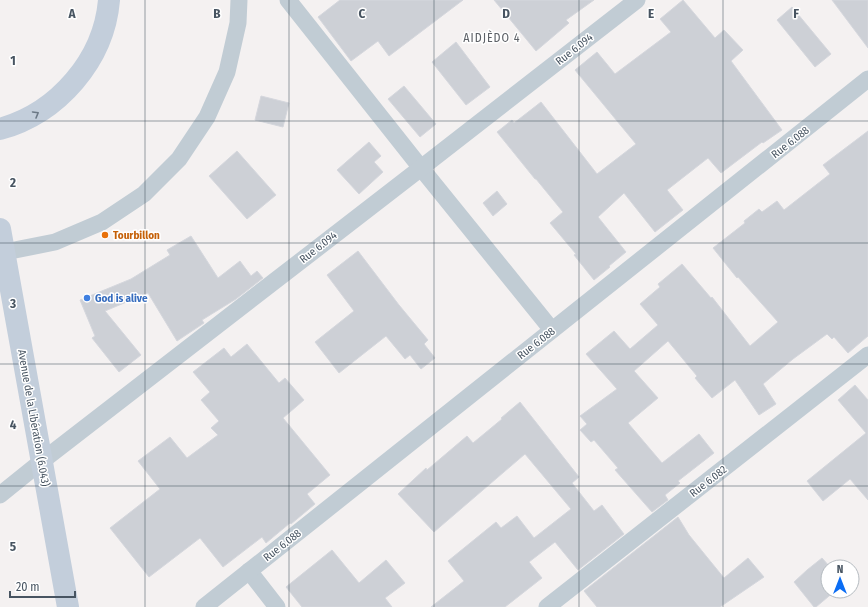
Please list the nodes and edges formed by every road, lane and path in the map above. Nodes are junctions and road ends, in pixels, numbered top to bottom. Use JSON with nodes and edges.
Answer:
{"nodes":[{"id":1,"x":109,"y":0,"type":"edge"},
{"id":2,"x":239,"y":0,"type":"edge"},
{"id":3,"x":637,"y":0,"type":"edge"},
{"id":4,"x":294,"y":2,"type":"edge"},
{"id":5,"x":868,"y":80,"type":"edge"},
{"id":6,"x":0,"y":129,"type":"edge"},
{"id":7,"x":421,"y":168,"type":"junction"},
{"id":8,"x":0,"y":229,"type":"edge"},
{"id":9,"x":2,"y":253,"type":"edge"},
{"id":10,"x":552,"y":330,"type":"junction"},
{"id":11,"x":868,"y":355,"type":"edge"},
{"id":12,"x":42,"y":461,"type":"junction"},
{"id":13,"x":0,"y":495,"type":"edge"},
{"id":14,"x":249,"y":571,"type":"junction"},
{"id":15,"x":68,"y":607,"type":"edge"},
{"id":16,"x":204,"y":607,"type":"edge"},
{"id":17,"x":277,"y":607,"type":"edge"},
{"id":18,"x":548,"y":607,"type":"edge"}],
"edges":[{"from":6,"to":1,"type":"main road","one_way":true},
{"from":2,"to":9,"type":"street"},
{"from":3,"to":7,"type":"street","name":"Rue 6.094"},
{"from":4,"to":7,"type":"street"},
{"from":5,"to":10,"type":"street","name":"Rue 6.088"},
{"from":7,"to":10,"type":"street"},
{"from":7,"to":12,"type":"street","name":"Rue 6.094"},
{"from":8,"to":9,"type":"main road","name":"Avenue de la Libération (6.043)"},
{"from":9,"to":12,"type":"main road","name":"Avenue de la Libération (6.043)"},
{"from":10,"to":14,"type":"street","name":"Rue 6.088"},
{"from":11,"to":18,"type":"street","name":"Rue 6.082"},
{"from":12,"to":13,"type":"street","name":"Rue 6.094"},
{"from":12,"to":15,"type":"main road","name":"Avenue de la Libération (6.043)"},
{"from":14,"to":16,"type":"street","name":"Rue 6.088"},
{"from":14,"to":17,"type":"street"}]}
